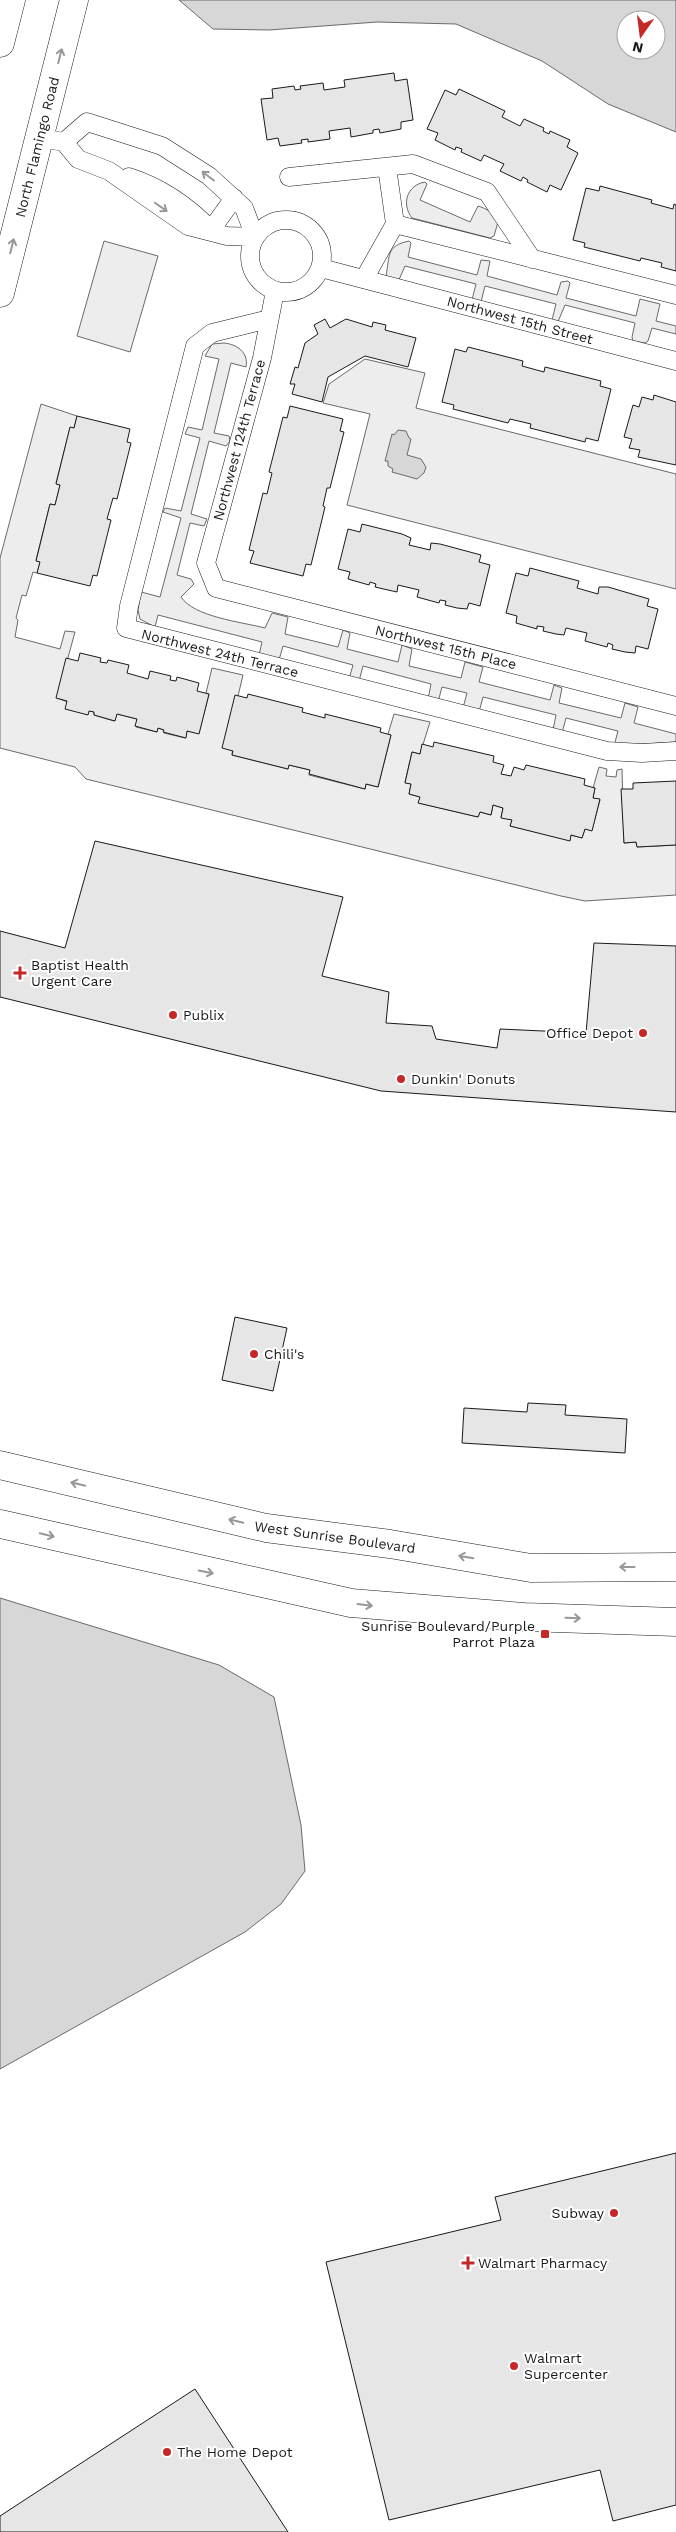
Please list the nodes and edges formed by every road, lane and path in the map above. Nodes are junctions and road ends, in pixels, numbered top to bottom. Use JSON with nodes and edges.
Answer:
{"nodes":[{"id":1,"x":11,"y":0,"type":"edge"},
{"id":2,"x":74,"y":0,"type":"edge"},
{"id":3,"x":0,"y":43,"type":"edge"},
{"id":4,"x":52,"y":140,"type":"junction"},
{"id":5,"x":386,"y":167,"type":"junction"},
{"id":6,"x":289,"y":177,"type":"dead end"},
{"id":7,"x":234,"y":198,"type":"junction"},
{"id":8,"x":395,"y":224,"type":"junction"},
{"id":9,"x":211,"y":230,"type":"junction"},
{"id":10,"x":255,"y":237,"type":"junction"},
{"id":11,"x":532,"y":259,"type":"junction"},
{"id":12,"x":321,"y":268,"type":"junction"},
{"id":13,"x":364,"y":279,"type":"junction"},
{"id":14,"x":275,"y":291,"type":"junction"},
{"id":15,"x":0,"y":293,"type":"edge"},
{"id":16,"x":676,"y":295,"type":"edge"},
{"id":17,"x":269,"y":318,"type":"junction"},
{"id":18,"x":676,"y":361,"type":"edge"},
{"id":19,"x":216,"y":588,"type":"joint"},
{"id":20,"x":676,"y":706,"type":"edge"},
{"id":21,"x":676,"y":751,"type":"edge"},
{"id":22,"x":0,"y":1465,"type":"edge"},
{"id":23,"x":0,"y":1524,"type":"edge"},
{"id":24,"x":676,"y":1567,"type":"edge"},
{"id":25,"x":676,"y":1622,"type":"edge"}],
"edges":[{"from":1,"to":3,"type":"highway"},
{"from":4,"to":2,"type":"highway","name":"North Flamingo Road","one_way":true},
{"from":7,"to":4,"type":"street","one_way":true},
{"from":4,"to":9,"type":"street","one_way":true},
{"from":15,"to":4,"type":"highway","name":"North Flamingo Road","one_way":true},
{"from":5,"to":6,"type":"street"},
{"from":5,"to":8,"type":"street"},
{"from":5,"to":11,"type":"street"},
{"from":7,"to":9,"type":"street"},
{"from":7,"to":10,"type":"street"},
{"from":8,"to":11,"type":"street"},
{"from":8,"to":13,"type":"street"},
{"from":9,"to":10,"type":"street"},
{"from":10,"to":12,"type":"street"},
{"from":10,"to":14,"type":"street"},
{"from":11,"to":16,"type":"street"},
{"from":12,"to":13,"type":"street","name":"Northwest 15th Street"},
{"from":12,"to":14,"type":"street"},
{"from":13,"to":18,"type":"street","name":"Northwest 15th Street"},
{"from":14,"to":17,"type":"street","name":"Northwest 124th Terrace"},
{"from":17,"to":19,"type":"street","name":"Northwest 124th Terrace"},
{"from":17,"to":21,"type":"street","name":"Northwest 24th Terrace"},
{"from":19,"to":20,"type":"street","name":"Northwest 15th Place"},
{"from":24,"to":22,"type":"highway","name":"West Sunrise Boulevard","one_way":true},
{"from":23,"to":25,"type":"highway","one_way":true}]}
